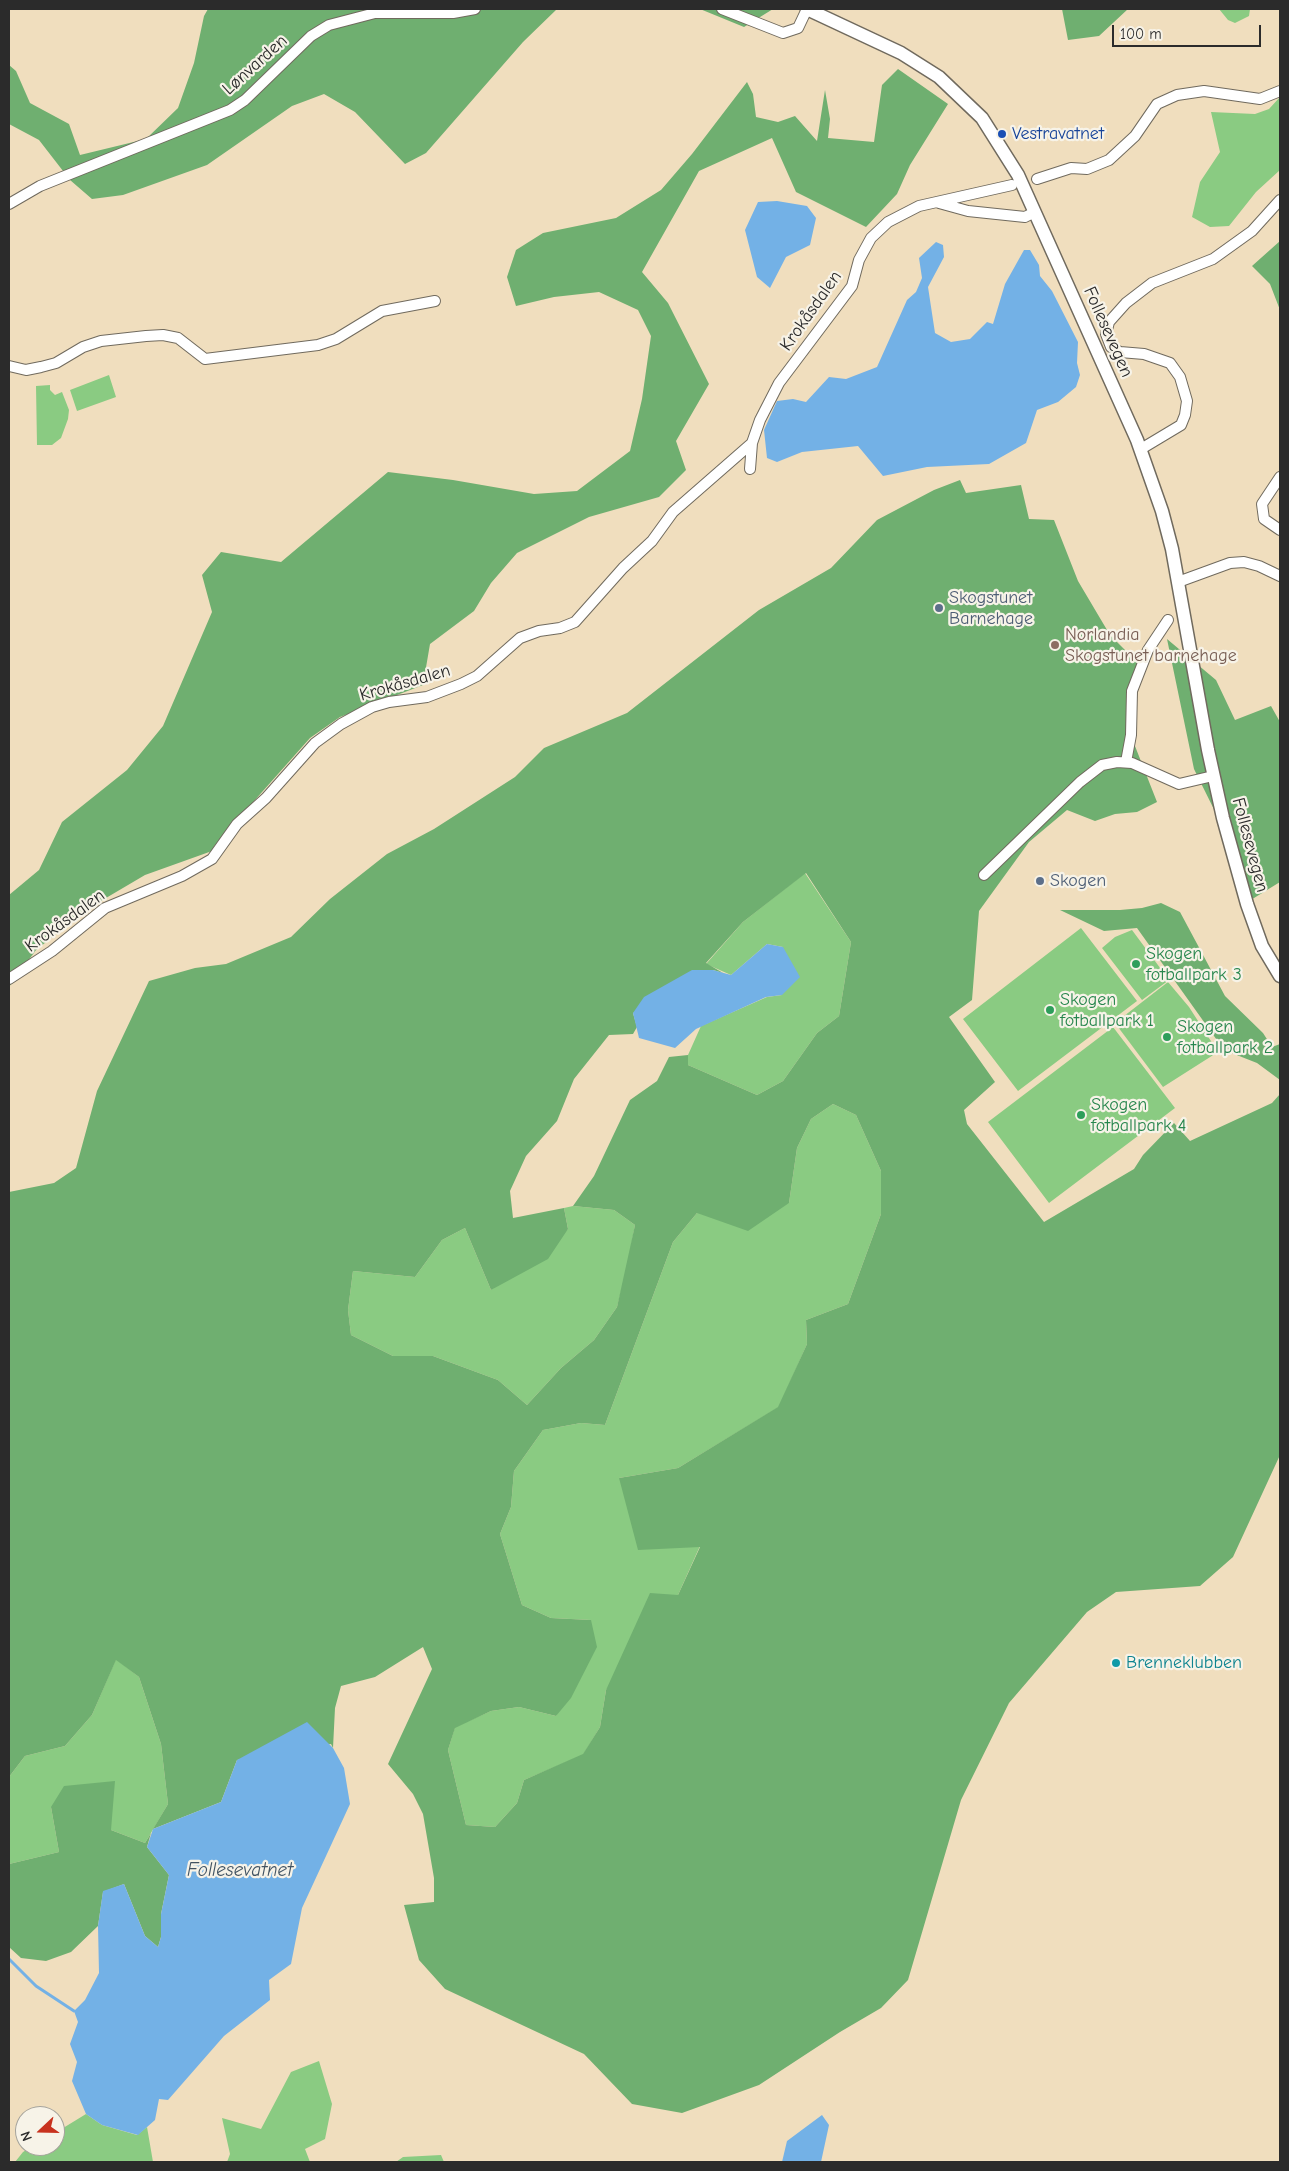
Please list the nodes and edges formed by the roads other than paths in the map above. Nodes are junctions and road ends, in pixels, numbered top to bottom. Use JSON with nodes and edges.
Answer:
{"nodes":[{"id":1,"x":475,"y":9,"type":"edge"},
{"id":2,"x":722,"y":9,"type":"edge"},
{"id":3,"x":807,"y":9,"type":"edge"},
{"id":4,"x":1280,"y":91,"type":"edge"},
{"id":5,"x":1037,"y":179,"type":"dead end"},
{"id":6,"x":1012,"y":185,"type":"dead end"},
{"id":7,"x":1280,"y":200,"type":"edge"},
{"id":8,"x":938,"y":202,"type":"junction"},
{"id":9,"x":9,"y":204,"type":"edge"},
{"id":10,"x":1035,"y":212,"type":"junction"},
{"id":11,"x":435,"y":301,"type":"dead end"},
{"id":12,"x":9,"y":366,"type":"edge"},
{"id":13,"x":752,"y":443,"type":"junction"},
{"id":14,"x":1141,"y":449,"type":"junction"},
{"id":15,"x":750,"y":469,"type":"dead end"},
{"id":16,"x":1280,"y":477,"type":"edge"},
{"id":17,"x":1280,"y":530,"type":"edge"},
{"id":18,"x":1280,"y":576,"type":"edge"},
{"id":19,"x":1178,"y":582,"type":"junction"},
{"id":20,"x":1168,"y":620,"type":"dead end"},
{"id":21,"x":1126,"y":762,"type":"junction"},
{"id":22,"x":1213,"y":776,"type":"junction"},
{"id":23,"x":984,"y":875,"type":"dead end"},
{"id":24,"x":1280,"y":976,"type":"edge"},
{"id":25,"x":9,"y":979,"type":"edge"}],
"edges":[{"from":1,"to":9,"type":"street","name":"Lønvarden"},
{"from":2,"to":3,"type":"street","name":"Follesevegen"},
{"from":3,"to":10,"type":"main road","name":"Follesevegen"},
{"from":4,"to":5,"type":"street"},
{"from":6,"to":8,"type":"street","name":"Krokåsdalen"},
{"from":7,"to":14,"type":"street"},
{"from":8,"to":10,"type":"street"},
{"from":8,"to":13,"type":"street","name":"Krokåsdalen"},
{"from":10,"to":14,"type":"main road","name":"Follesevegen"},
{"from":11,"to":12,"type":"street"},
{"from":13,"to":15,"type":"street","name":"Krokåsdalen"},
{"from":13,"to":25,"type":"street","name":"Krokåsdalen"},
{"from":14,"to":19,"type":"main road","name":"Follesevegen"},
{"from":16,"to":17,"type":"street"},
{"from":18,"to":19,"type":"street"},
{"from":19,"to":22,"type":"main road","name":"Follesevegen"},
{"from":20,"to":21,"type":"street"},
{"from":21,"to":22,"type":"street"},
{"from":21,"to":23,"type":"street"},
{"from":22,"to":24,"type":"main road","name":"Follesevegen"}]}
